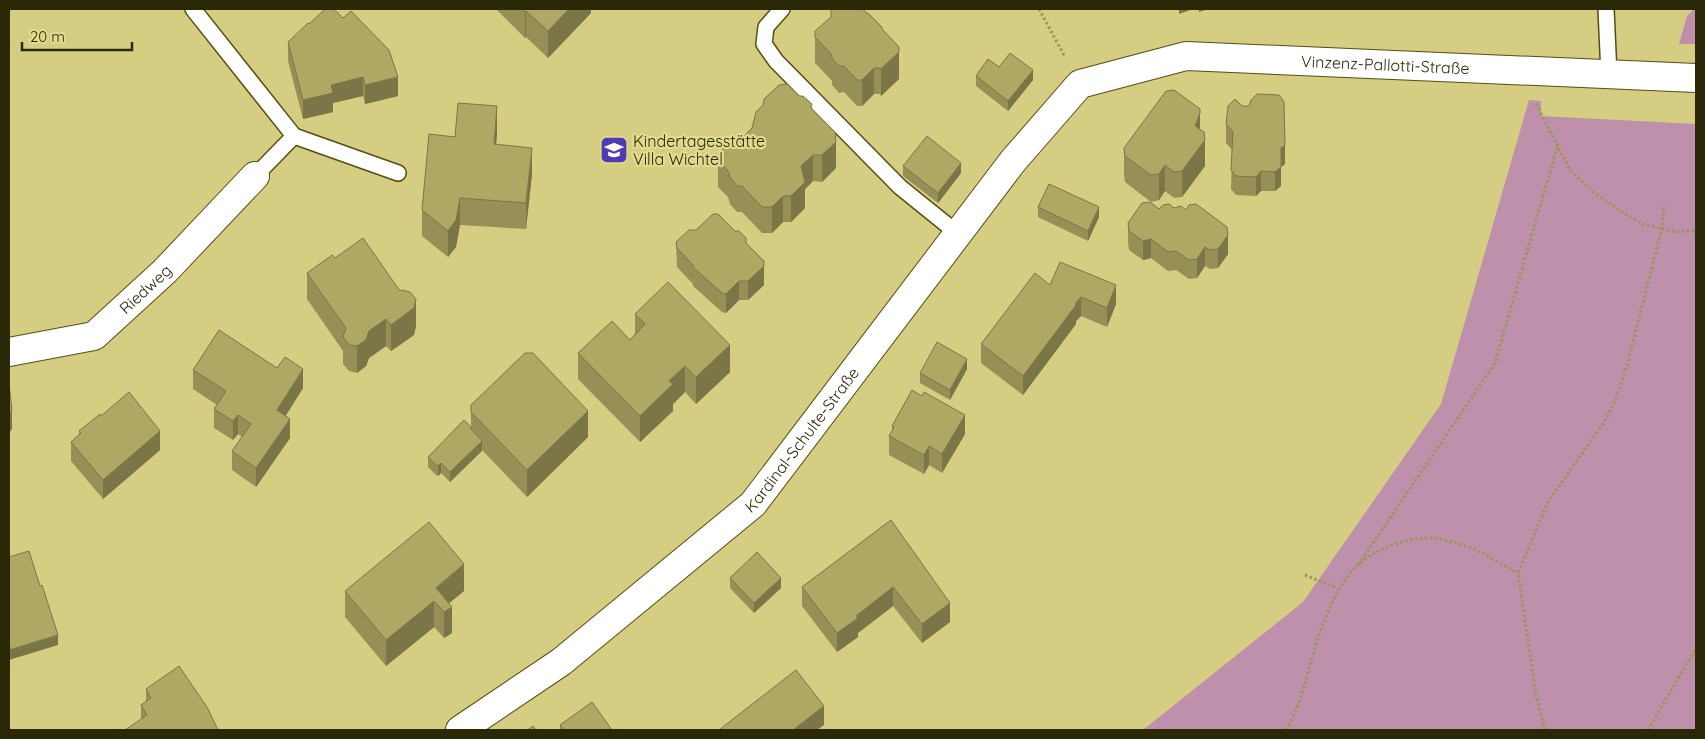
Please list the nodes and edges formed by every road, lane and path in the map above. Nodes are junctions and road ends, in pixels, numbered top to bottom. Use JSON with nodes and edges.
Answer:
{"nodes":[{"id":1,"x":193,"y":9,"type":"edge"},
{"id":2,"x":782,"y":9,"type":"edge"},
{"id":3,"x":1039,"y":9,"type":"edge"},
{"id":4,"x":1606,"y":9,"type":"edge"},
{"id":5,"x":1527,"y":70,"type":"junction"},
{"id":6,"x":1609,"y":75,"type":"junction"},
{"id":7,"x":1696,"y":78,"type":"edge"},
{"id":8,"x":1080,"y":84,"type":"junction"},
{"id":9,"x":294,"y":136,"type":"junction"},
{"id":10,"x":1558,"y":144,"type":"junction"},
{"id":11,"x":398,"y":173,"type":"dead end"},
{"id":12,"x":255,"y":176,"type":"joint"},
{"id":13,"x":1664,"y":204,"type":"dead end"},
{"id":14,"x":1662,"y":228,"type":"junction"},
{"id":15,"x":1696,"y":230,"type":"edge"},
{"id":16,"x":957,"y":233,"type":"junction"},
{"id":17,"x":9,"y":352,"type":"edge"},
{"id":18,"x":1359,"y":564,"type":"junction"},
{"id":19,"x":1518,"y":573,"type":"junction"},
{"id":20,"x":1305,"y":575,"type":"dead end"},
{"id":21,"x":1339,"y":589,"type":"junction"},
{"id":22,"x":1696,"y":648,"type":"edge"},
{"id":23,"x":460,"y":730,"type":"edge"},
{"id":24,"x":1286,"y":730,"type":"edge"},
{"id":25,"x":1545,"y":730,"type":"edge"},
{"id":26,"x":1648,"y":730,"type":"edge"}],
"edges":[{"from":1,"to":9,"type":"lane"},
{"from":2,"to":16,"type":"lane"},
{"from":3,"to":8,"type":"path"},
{"from":4,"to":6,"type":"lane"},
{"from":5,"to":6,"type":"street","name":"Vinzenz-Pallotti-Straße"},
{"from":5,"to":8,"type":"street","name":"Vinzenz-Pallotti-Straße"},
{"from":5,"to":10,"type":"path"},
{"from":6,"to":7,"type":"street","name":"Vinzenz-Pallotti-Straße"},
{"from":8,"to":16,"type":"street","name":"Kardinal-Schulte-Straße"},
{"from":9,"to":11,"type":"lane"},
{"from":9,"to":12,"type":"lane"},
{"from":10,"to":14,"type":"path"},
{"from":10,"to":18,"type":"path"},
{"from":12,"to":17,"type":"street","name":"Riedweg"},
{"from":13,"to":14,"type":"path"},
{"from":14,"to":15,"type":"path"},
{"from":14,"to":19,"type":"path"},
{"from":16,"to":23,"type":"street","name":"Kardinal-Schulte-Straße"},
{"from":18,"to":19,"type":"path"},
{"from":18,"to":21,"type":"path"},
{"from":19,"to":25,"type":"path"},
{"from":20,"to":21,"type":"path"},
{"from":21,"to":24,"type":"path"},
{"from":22,"to":26,"type":"path"}]}
